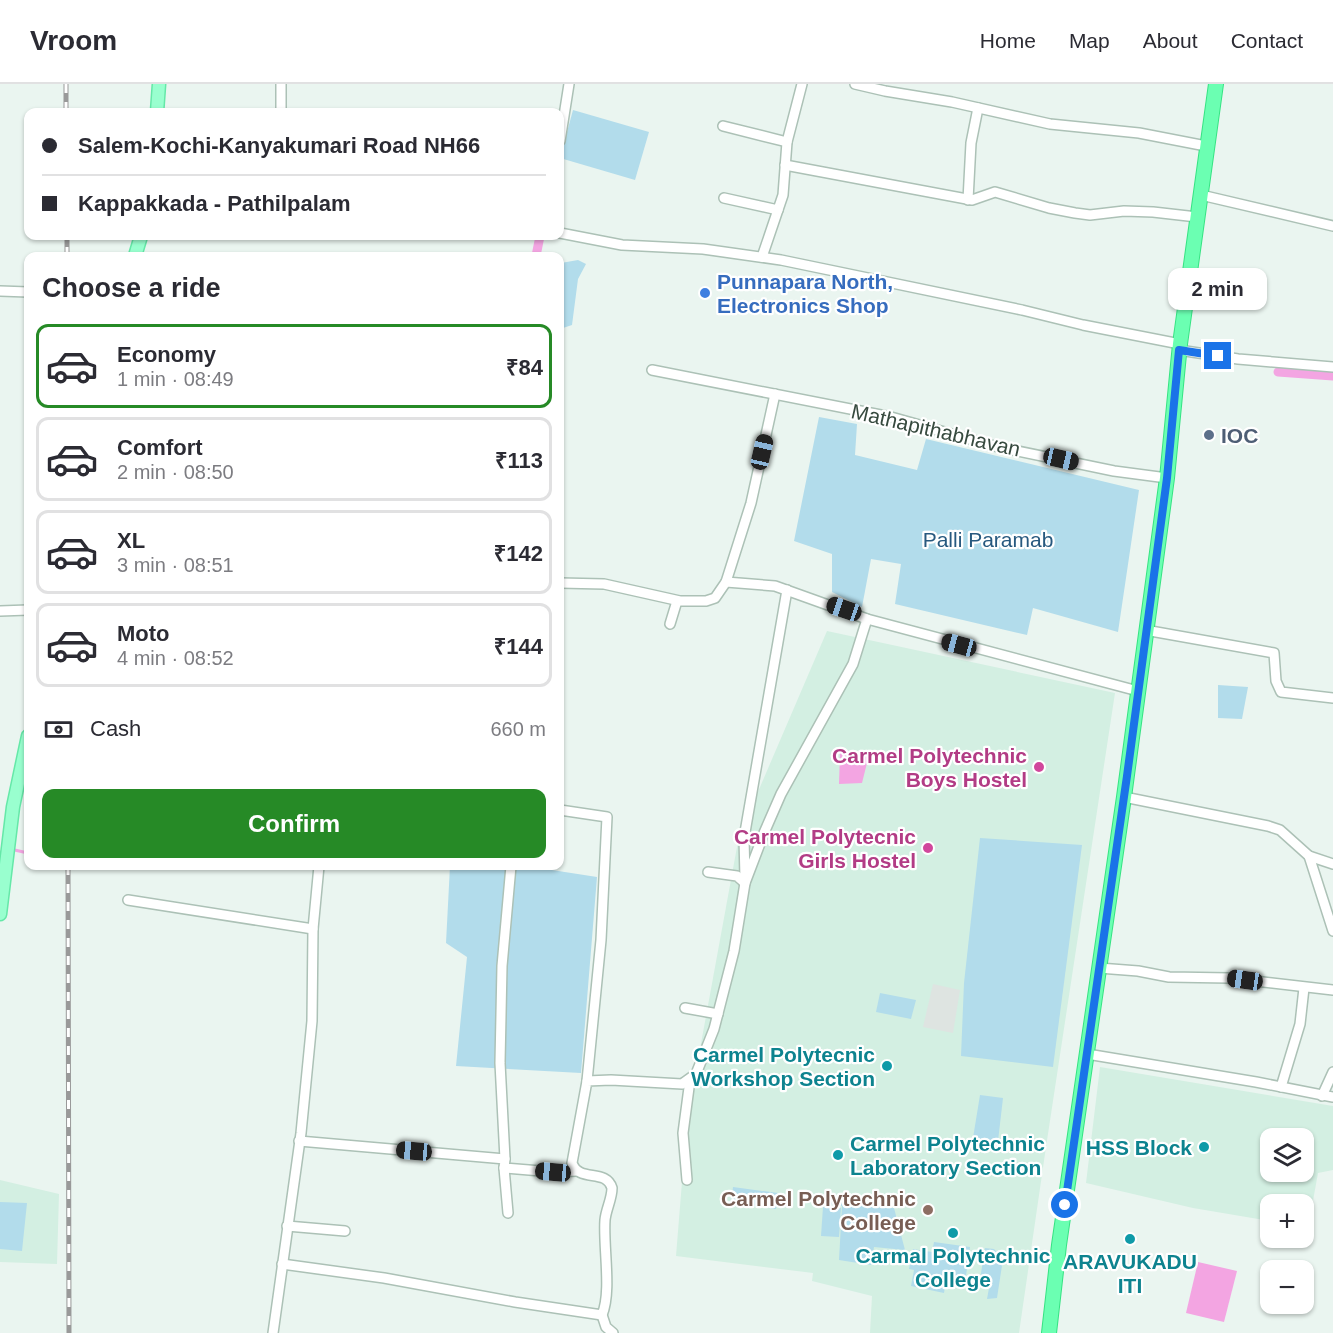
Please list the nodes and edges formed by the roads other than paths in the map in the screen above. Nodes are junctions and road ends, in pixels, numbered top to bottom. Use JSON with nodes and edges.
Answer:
{"nodes":[{"id":1,"x":159,"y":84,"type":"edge"},
{"id":2,"x":280,"y":84,"type":"edge"},
{"id":3,"x":569,"y":84,"type":"edge"},
{"id":4,"x":802,"y":84,"type":"edge"},
{"id":5,"x":855,"y":84,"type":"edge"},
{"id":6,"x":1216,"y":84,"type":"edge"},
{"id":7,"x":157,"y":108,"type":"edge"},
{"id":8,"x":280,"y":108,"type":"edge"},
{"id":9,"x":978,"y":108,"type":"junction"},
{"id":10,"x":564,"y":116,"type":"edge"},
{"id":11,"x":723,"y":126,"type":"dead end"},
{"id":12,"x":787,"y":142,"type":"junction"},
{"id":13,"x":1206,"y":146,"type":"junction"},
{"id":14,"x":785,"y":165,"type":"junction"},
{"id":15,"x":1201,"y":195,"type":"junction"},
{"id":16,"x":724,"y":198,"type":"dead end"},
{"id":17,"x":968,"y":200,"type":"junction"},
{"id":18,"x":778,"y":210,"type":"junction"},
{"id":19,"x":1197,"y":217,"type":"junction"},
{"id":20,"x":1333,"y":226,"type":"edge"},
{"id":21,"x":564,"y":234,"type":"edge"},
{"id":22,"x":762,"y":257,"type":"junction"},
{"id":23,"x":0,"y":291,"type":"edge"},
{"id":24,"x":24,"y":292,"type":"edge"},
{"id":25,"x":1180,"y":347,"type":"junction"},
{"id":26,"x":1333,"y":367,"type":"edge"},
{"id":27,"x":652,"y":370,"type":"dead end"},
{"id":28,"x":776,"y":393,"type":"junction"},
{"id":29,"x":1167,"y":478,"type":"junction"},
{"id":30,"x":726,"y":582,"type":"junction"},
{"id":31,"x":564,"y":583,"type":"edge"},
{"id":32,"x":787,"y":590,"type":"junction"},
{"id":33,"x":677,"y":601,"type":"junction"},
{"id":34,"x":24,"y":610,"type":"edge"},
{"id":35,"x":0,"y":611,"type":"edge"},
{"id":36,"x":867,"y":619,"type":"junction"},
{"id":37,"x":670,"y":624,"type":"dead end"},
{"id":38,"x":1145,"y":630,"type":"junction"},
{"id":39,"x":1138,"y":691,"type":"junction"},
{"id":40,"x":1333,"y":698,"type":"edge"},
{"id":41,"x":24,"y":755,"type":"edge"},
{"id":42,"x":1124,"y":796,"type":"junction"},
{"id":43,"x":564,"y":811,"type":"edge"},
{"id":44,"x":1309,"y":856,"type":"junction"},
{"id":45,"x":1333,"y":864,"type":"edge"},
{"id":46,"x":319,"y":870,"type":"edge"},
{"id":47,"x":511,"y":870,"type":"edge"},
{"id":48,"x":708,"y":872,"type":"dead end"},
{"id":49,"x":745,"y":883,"type":"junction"},
{"id":50,"x":128,"y":900,"type":"dead end"},
{"id":51,"x":0,"y":914,"type":"edge"},
{"id":52,"x":313,"y":929,"type":"junction"},
{"id":53,"x":1333,"y":931,"type":"edge"},
{"id":54,"x":1099,"y":968,"type":"junction"},
{"id":55,"x":1304,"y":988,"type":"junction"},
{"id":56,"x":1333,"y":990,"type":"edge"},
{"id":57,"x":685,"y":1008,"type":"dead end"},
{"id":58,"x":718,"y":1014,"type":"junction"},
{"id":59,"x":1087,"y":1054,"type":"junction"},
{"id":60,"x":1333,"y":1072,"type":"edge"},
{"id":61,"x":690,"y":1080,"type":"junction"},
{"id":62,"x":587,"y":1082,"type":"junction"},
{"id":63,"x":1281,"y":1087,"type":"junction"},
{"id":64,"x":1322,"y":1096,"type":"junction"},
{"id":65,"x":1333,"y":1097,"type":"edge"},
{"id":66,"x":299,"y":1141,"type":"junction"},
{"id":67,"x":505,"y":1163,"type":"junction"},
{"id":68,"x":577,"y":1171,"type":"junction"},
{"id":69,"x":687,"y":1180,"type":"dead end"},
{"id":70,"x":508,"y":1213,"type":"dead end"},
{"id":71,"x":287,"y":1226,"type":"junction"},
{"id":72,"x":345,"y":1231,"type":"dead end"},
{"id":73,"x":282,"y":1264,"type":"junction"},
{"id":74,"x":602,"y":1314,"type":"junction"},
{"id":75,"x":273,"y":1333,"type":"edge"},
{"id":76,"x":613,"y":1333,"type":"edge"},
{"id":77,"x":1049,"y":1333,"type":"edge"}],
"edges":[{"from":1,"to":7,"type":"main road"},
{"from":2,"to":8,"type":"street"},
{"from":3,"to":10,"type":"street"},
{"from":4,"to":12,"type":"street"},
{"from":5,"to":9,"type":"street"},
{"from":6,"to":13,"type":"highway"},
{"from":9,"to":13,"type":"street"},
{"from":9,"to":17,"type":"street"},
{"from":11,"to":12,"type":"street"},
{"from":12,"to":14,"type":"street"},
{"from":13,"to":15,"type":"highway"},
{"from":14,"to":17,"type":"street"},
{"from":14,"to":18,"type":"street"},
{"from":15,"to":19,"type":"highway"},
{"from":15,"to":20,"type":"street"},
{"from":16,"to":18,"type":"street"},
{"from":17,"to":19,"type":"street"},
{"from":18,"to":22,"type":"street"},
{"from":19,"to":25,"type":"highway"},
{"from":21,"to":22,"type":"street"},
{"from":22,"to":25,"type":"street"},
{"from":23,"to":24,"type":"street"},
{"from":25,"to":26,"type":"street"},
{"from":25,"to":29,"type":"highway"},
{"from":27,"to":28,"type":"street","name":"Mathapithabhavan"},
{"from":28,"to":29,"type":"street","name":"Mathapithabhavan"},
{"from":28,"to":30,"type":"street"},
{"from":29,"to":38,"type":"highway"},
{"from":30,"to":32,"type":"street"},
{"from":30,"to":33,"type":"street"},
{"from":31,"to":33,"type":"street"},
{"from":32,"to":36,"type":"street"},
{"from":32,"to":49,"type":"street"},
{"from":33,"to":37,"type":"street"},
{"from":34,"to":35,"type":"street"},
{"from":36,"to":39,"type":"street"},
{"from":36,"to":49,"type":"street"},
{"from":38,"to":39,"type":"highway"},
{"from":38,"to":40,"type":"street"},
{"from":39,"to":42,"type":"highway"},
{"from":41,"to":51,"type":"main road"},
{"from":42,"to":44,"type":"street"},
{"from":42,"to":54,"type":"highway"},
{"from":43,"to":62,"type":"street"},
{"from":44,"to":45,"type":"street"},
{"from":44,"to":53,"type":"street"},
{"from":46,"to":52,"type":"street"},
{"from":47,"to":67,"type":"street"},
{"from":48,"to":49,"type":"street"},
{"from":49,"to":58,"type":"street"},
{"from":50,"to":52,"type":"street"},
{"from":52,"to":66,"type":"street"},
{"from":54,"to":55,"type":"street"},
{"from":54,"to":59,"type":"highway"},
{"from":55,"to":56,"type":"street"},
{"from":55,"to":63,"type":"street"},
{"from":57,"to":58,"type":"street"},
{"from":58,"to":61,"type":"street"},
{"from":59,"to":63,"type":"street"},
{"from":59,"to":77,"type":"highway"},
{"from":60,"to":64,"type":"street"},
{"from":61,"to":62,"type":"street"},
{"from":61,"to":69,"type":"street"},
{"from":62,"to":68,"type":"street"},
{"from":63,"to":64,"type":"street"},
{"from":64,"to":65,"type":"street"},
{"from":66,"to":67,"type":"street"},
{"from":66,"to":71,"type":"street"},
{"from":67,"to":68,"type":"street"},
{"from":67,"to":70,"type":"street"},
{"from":68,"to":74,"type":"street"},
{"from":71,"to":72,"type":"street"},
{"from":71,"to":73,"type":"street"},
{"from":73,"to":74,"type":"street"},
{"from":73,"to":75,"type":"street"},
{"from":74,"to":76,"type":"street"}]}
